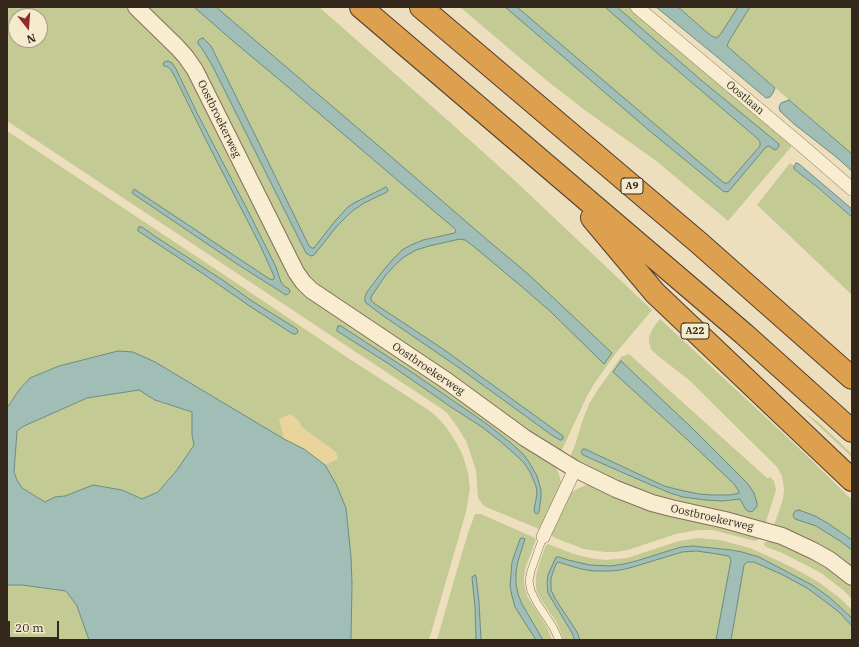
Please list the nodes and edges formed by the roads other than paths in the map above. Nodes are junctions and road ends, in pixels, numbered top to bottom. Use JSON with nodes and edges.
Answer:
{"nodes":[{"id":1,"x":136,"y":7,"type":"edge"},
{"id":2,"x":361,"y":7,"type":"edge"},
{"id":3,"x":421,"y":7,"type":"edge"},
{"id":4,"x":637,"y":7,"type":"edge"},
{"id":5,"x":551,"y":169,"type":"junction"},
{"id":6,"x":852,"y":189,"type":"edge"},
{"id":7,"x":852,"y":378,"type":"edge"},
{"id":8,"x":852,"y":431,"type":"edge"},
{"id":9,"x":575,"y":469,"type":"junction"},
{"id":10,"x":852,"y":480,"type":"edge"},
{"id":11,"x":544,"y":537,"type":"joint"},
{"id":12,"x":852,"y":577,"type":"edge"},
{"id":13,"x":559,"y":640,"type":"edge"}],
"edges":[{"from":1,"to":9,"type":"street","name":"Oostbroekerweg"},
{"from":2,"to":5,"type":"highway"},
{"from":3,"to":7,"type":"highway","number":"A9"},
{"from":4,"to":6,"type":"street","name":"Oostlaan"},
{"from":5,"to":8,"type":"highway"},
{"from":5,"to":10,"type":"highway","number":"A22"},
{"from":9,"to":11,"type":"street"},
{"from":9,"to":12,"type":"street","name":"Oostbroekerweg"},
{"from":11,"to":13,"type":"lane"}]}
